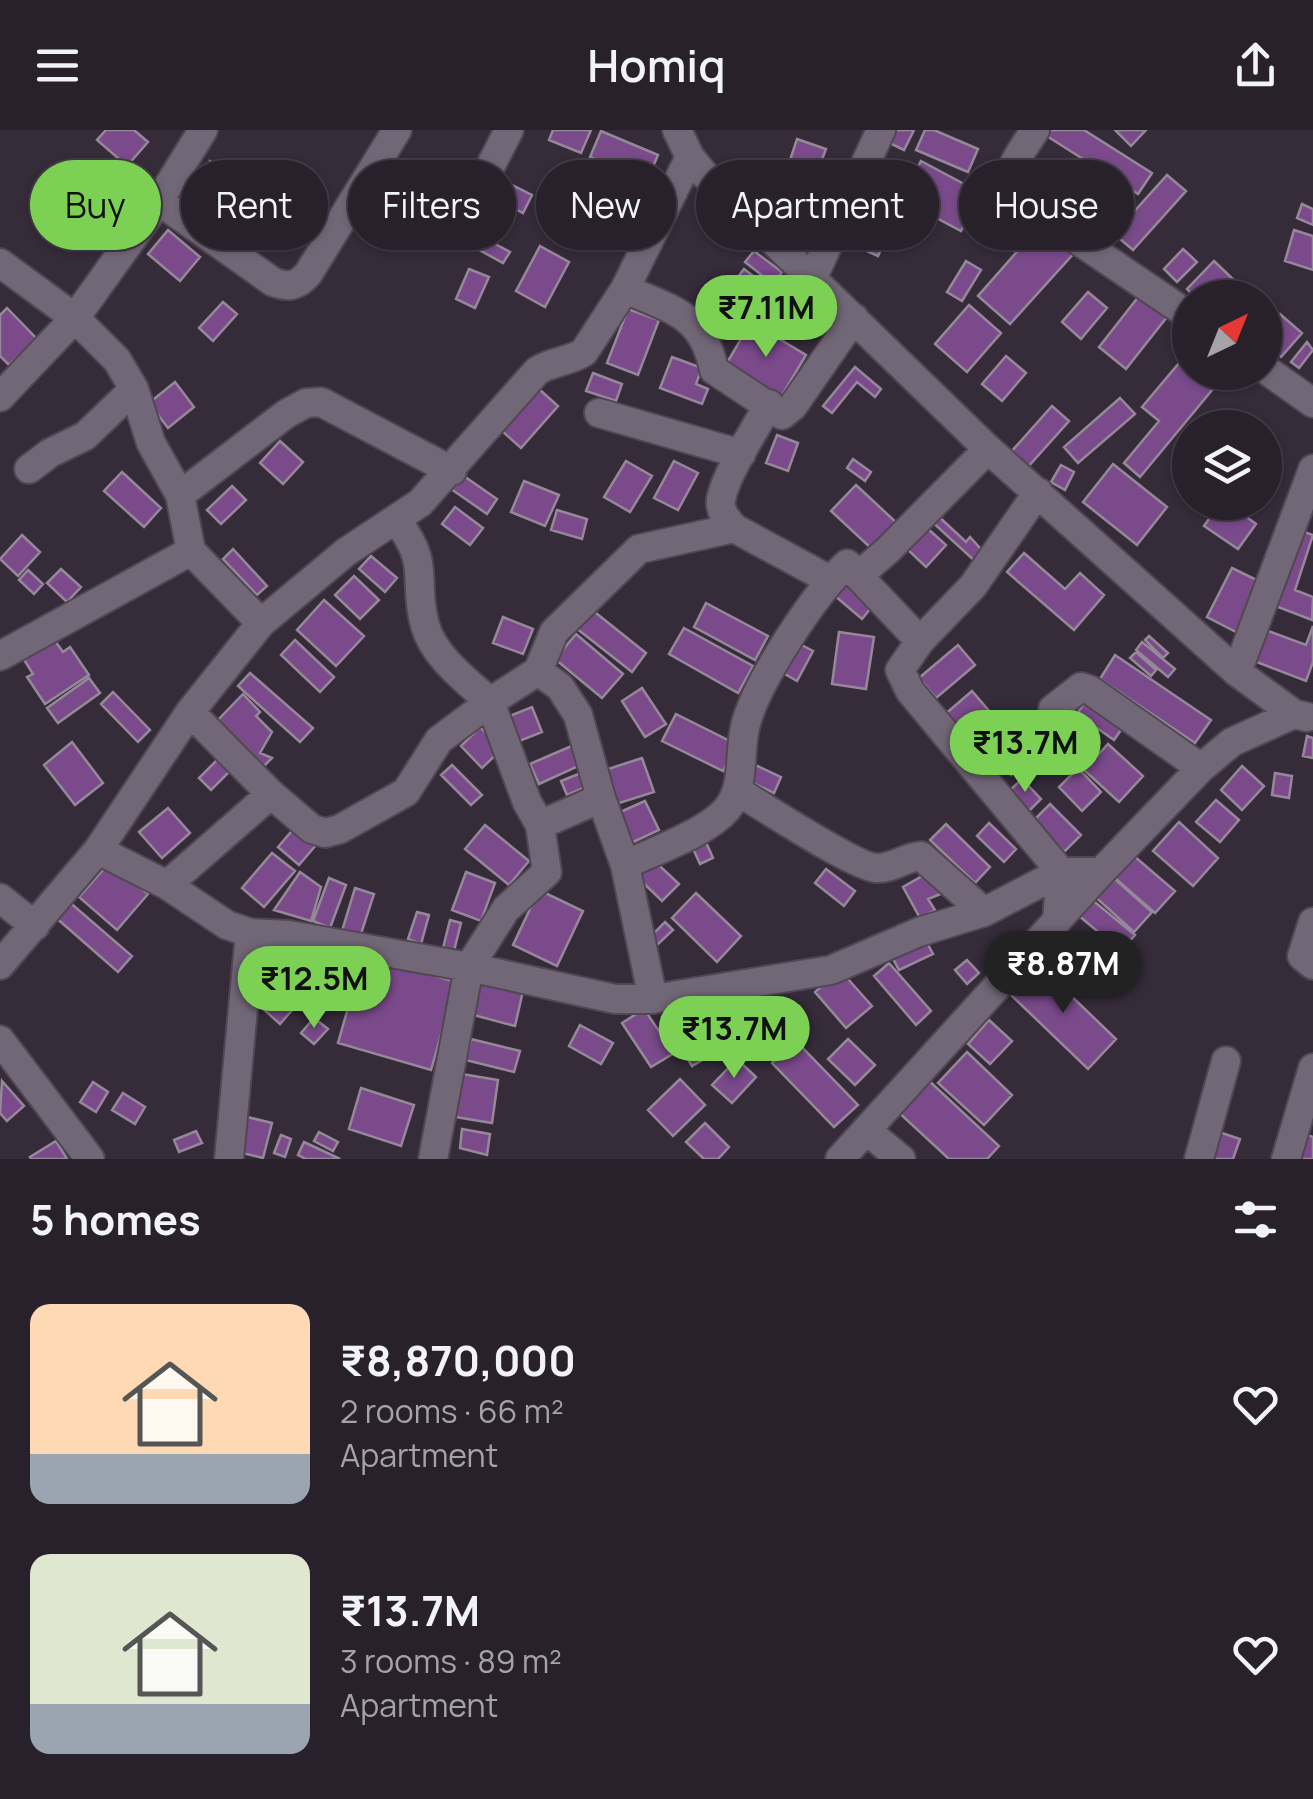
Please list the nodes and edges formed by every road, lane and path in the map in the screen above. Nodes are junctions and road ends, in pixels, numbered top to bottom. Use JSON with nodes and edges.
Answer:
{"nodes":[{"id":1,"x":204,"y":130,"type":"edge"},
{"id":2,"x":398,"y":130,"type":"edge"},
{"id":3,"x":509,"y":130,"type":"edge"},
{"id":4,"x":677,"y":130,"type":"edge"},
{"id":5,"x":881,"y":130,"type":"edge"},
{"id":6,"x":1035,"y":130,"type":"edge"},
{"id":7,"x":690,"y":156,"type":"junction"},
{"id":8,"x":494,"y":160,"type":"edge"},
{"id":9,"x":161,"y":198,"type":"edge"},
{"id":10,"x":161,"y":202,"type":"edge"},
{"id":11,"x":123,"y":250,"type":"edge"},
{"id":12,"x":0,"y":263,"type":"edge"},
{"id":13,"x":812,"y":279,"type":"junction"},
{"id":14,"x":625,"y":289,"type":"junction"},
{"id":15,"x":1172,"y":304,"type":"edge"},
{"id":16,"x":74,"y":318,"type":"junction"},
{"id":17,"x":854,"y":318,"type":"junction"},
{"id":18,"x":1282,"y":381,"type":"edge"},
{"id":19,"x":134,"y":389,"type":"junction"},
{"id":20,"x":0,"y":398,"type":"edge"},
{"id":21,"x":1313,"y":402,"type":"edge"},
{"id":22,"x":769,"y":404,"type":"junction"},
{"id":23,"x":600,"y":412,"type":"dead end"},
{"id":24,"x":988,"y":449,"type":"junction"},
{"id":25,"x":741,"y":454,"type":"junction"},
{"id":26,"x":28,"y":469,"type":"dead end"},
{"id":27,"x":1313,"y":469,"type":"edge"},
{"id":28,"x":452,"y":471,"type":"junction"},
{"id":29,"x":1038,"y":492,"type":"junction"},
{"id":30,"x":180,"y":495,"type":"junction"},
{"id":31,"x":397,"y":521,"type":"junction"},
{"id":32,"x":734,"y":528,"type":"junction"},
{"id":33,"x":191,"y":551,"type":"junction"},
{"id":34,"x":844,"y":578,"type":"junction"},
{"id":35,"x":261,"y":623,"type":"junction"},
{"id":36,"x":920,"y":641,"type":"junction"},
{"id":37,"x":0,"y":656,"type":"edge"},
{"id":38,"x":538,"y":670,"type":"junction"},
{"id":39,"x":1237,"y":672,"type":"junction"},
{"id":40,"x":490,"y":702,"type":"junction"},
{"id":41,"x":1054,"y":708,"type":"dead end"},
{"id":42,"x":190,"y":712,"type":"junction"},
{"id":43,"x":1304,"y":716,"type":"edge"},
{"id":44,"x":1202,"y":768,"type":"junction"},
{"id":45,"x":738,"y":791,"type":"junction"},
{"id":46,"x":272,"y":794,"type":"junction"},
{"id":47,"x":602,"y":798,"type":"junction"},
{"id":48,"x":540,"y":825,"type":"junction"},
{"id":49,"x":98,"y":850,"type":"junction"},
{"id":50,"x":626,"y":865,"type":"junction"},
{"id":51,"x":1061,"y":872,"type":"junction"},
{"id":52,"x":1100,"y":872,"type":"junction"},
{"id":53,"x":167,"y":885,"type":"junction"},
{"id":54,"x":0,"y":898,"type":"edge"},
{"id":55,"x":984,"y":912,"type":"junction"},
{"id":56,"x":1057,"y":921,"type":"junction"},
{"id":57,"x":1313,"y":922,"type":"edge"},
{"id":58,"x":36,"y":926,"type":"junction"},
{"id":59,"x":250,"y":933,"type":"junction"},
{"id":60,"x":0,"y":964,"type":"edge"},
{"id":61,"x":1313,"y":966,"type":"edge"},
{"id":62,"x":470,"y":968,"type":"junction"},
{"id":63,"x":653,"y":999,"type":"junction"},
{"id":64,"x":0,"y":1040,"type":"edge"},
{"id":65,"x":1226,"y":1061,"type":"dead end"},
{"id":66,"x":1313,"y":1068,"type":"edge"},
{"id":67,"x":866,"y":1130,"type":"junction"},
{"id":68,"x":90,"y":1159,"type":"edge"},
{"id":69,"x":228,"y":1159,"type":"edge"},
{"id":70,"x":433,"y":1159,"type":"edge"},
{"id":71,"x":840,"y":1159,"type":"edge"},
{"id":72,"x":901,"y":1159,"type":"edge"},
{"id":73,"x":1199,"y":1159,"type":"edge"},
{"id":74,"x":1286,"y":1159,"type":"edge"}],
"edges":[{"from":1,"to":9,"type":"street"},
{"from":2,"to":10,"type":"street"},
{"from":3,"to":8,"type":"street"},
{"from":4,"to":7,"type":"street"},
{"from":5,"to":13,"type":"street"},
{"from":6,"to":15,"type":"street"},
{"from":7,"to":13,"type":"street"},
{"from":7,"to":14,"type":"street"},
{"from":11,"to":16,"type":"street"},
{"from":12,"to":16,"type":"street"},
{"from":13,"to":17,"type":"street"},
{"from":14,"to":22,"type":"street"},
{"from":14,"to":28,"type":"street"},
{"from":16,"to":19,"type":"street"},
{"from":16,"to":20,"type":"street"},
{"from":17,"to":22,"type":"street"},
{"from":17,"to":24,"type":"street"},
{"from":18,"to":21,"type":"street"},
{"from":19,"to":26,"type":"street"},
{"from":19,"to":30,"type":"street"},
{"from":22,"to":25,"type":"street"},
{"from":23,"to":25,"type":"street"},
{"from":24,"to":29,"type":"street"},
{"from":24,"to":34,"type":"street"},
{"from":25,"to":32,"type":"street"},
{"from":27,"to":39,"type":"street"},
{"from":28,"to":30,"type":"street"},
{"from":28,"to":31,"type":"street"},
{"from":29,"to":36,"type":"street"},
{"from":29,"to":39,"type":"street"},
{"from":30,"to":33,"type":"street"},
{"from":31,"to":35,"type":"street"},
{"from":31,"to":40,"type":"street"},
{"from":32,"to":34,"type":"street"},
{"from":32,"to":38,"type":"street"},
{"from":33,"to":35,"type":"street"},
{"from":33,"to":37,"type":"street"},
{"from":34,"to":36,"type":"street"},
{"from":34,"to":45,"type":"street"},
{"from":35,"to":42,"type":"street"},
{"from":36,"to":51,"type":"street"},
{"from":38,"to":40,"type":"street"},
{"from":38,"to":47,"type":"street"},
{"from":39,"to":43,"type":"street"},
{"from":40,"to":46,"type":"street"},
{"from":40,"to":48,"type":"street"},
{"from":41,"to":44,"type":"street"},
{"from":42,"to":46,"type":"street"},
{"from":42,"to":49,"type":"street"},
{"from":43,"to":44,"type":"street"},
{"from":44,"to":52,"type":"street"},
{"from":45,"to":50,"type":"street"},
{"from":45,"to":55,"type":"street"},
{"from":46,"to":53,"type":"street"},
{"from":47,"to":48,"type":"street"},
{"from":47,"to":50,"type":"street"},
{"from":48,"to":62,"type":"street"},
{"from":49,"to":53,"type":"street"},
{"from":49,"to":58,"type":"street"},
{"from":50,"to":63,"type":"street"},
{"from":51,"to":52,"type":"street"},
{"from":51,"to":55,"type":"street"},
{"from":51,"to":56,"type":"street"},
{"from":52,"to":56,"type":"street"},
{"from":53,"to":59,"type":"street"},
{"from":54,"to":58,"type":"street"},
{"from":55,"to":63,"type":"street"},
{"from":56,"to":67,"type":"street"},
{"from":57,"to":61,"type":"street"},
{"from":58,"to":60,"type":"street"},
{"from":59,"to":62,"type":"street"},
{"from":59,"to":69,"type":"street"},
{"from":62,"to":63,"type":"street"},
{"from":62,"to":70,"type":"street"},
{"from":64,"to":68,"type":"street"},
{"from":65,"to":73,"type":"street"},
{"from":66,"to":74,"type":"street"},
{"from":67,"to":71,"type":"street"},
{"from":67,"to":72,"type":"street"}]}
